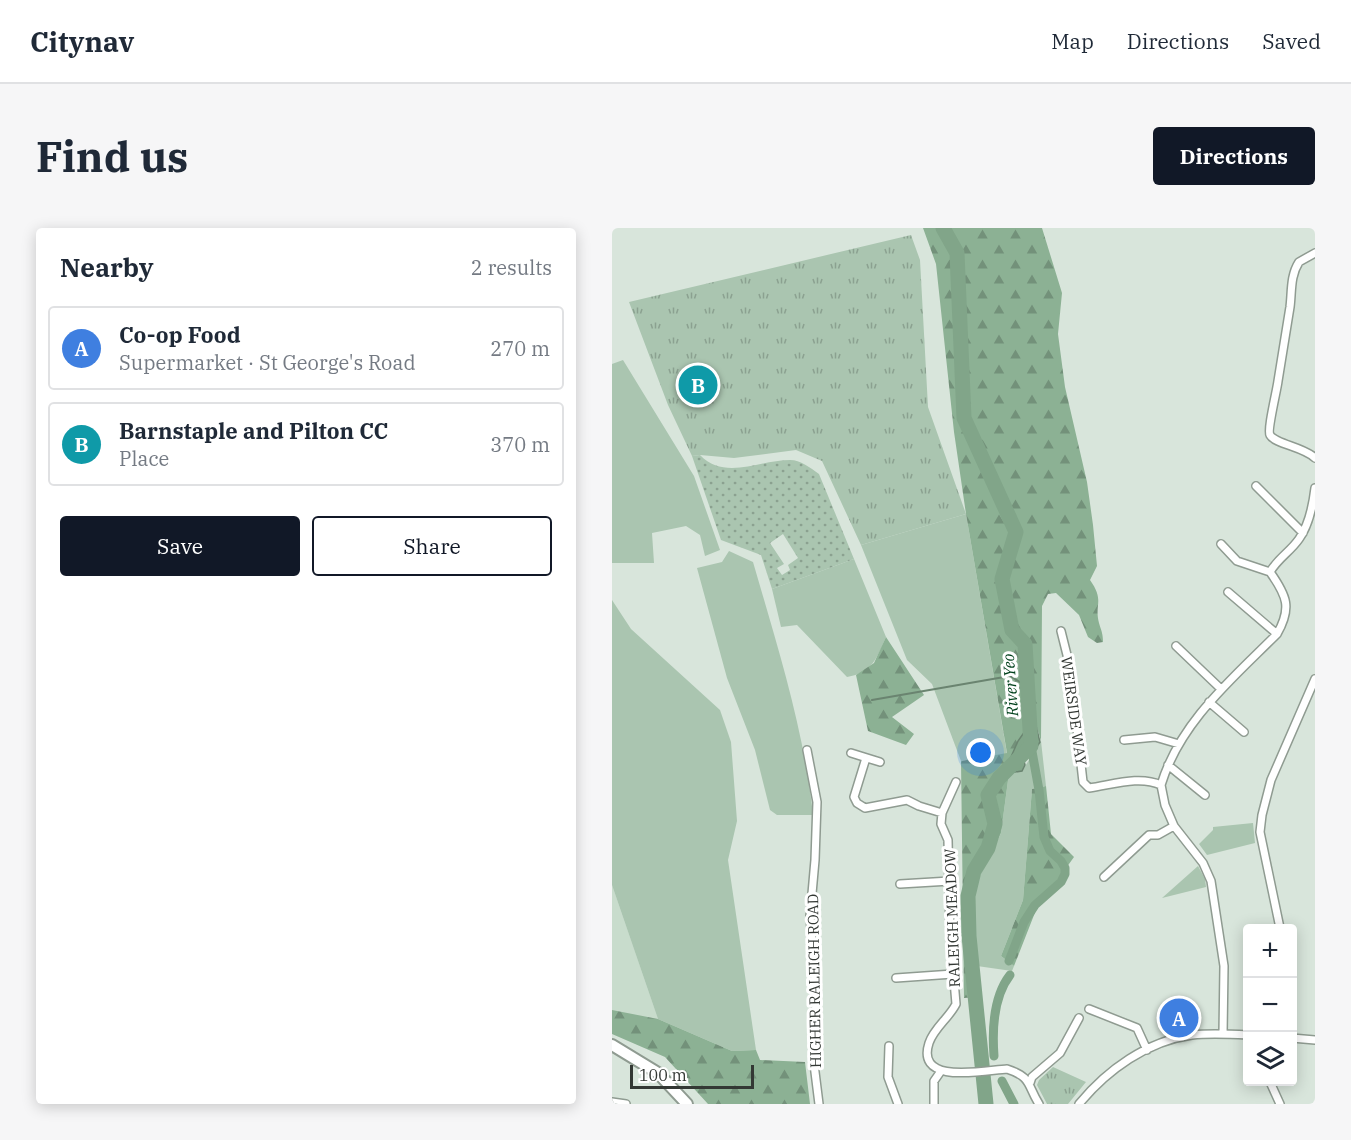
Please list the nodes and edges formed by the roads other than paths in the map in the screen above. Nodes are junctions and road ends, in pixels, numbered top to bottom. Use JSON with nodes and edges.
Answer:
{"nodes":[{"id":1,"x":1315,"y":253,"type":"edge"},
{"id":2,"x":1314,"y":454,"type":"edge"},
{"id":3,"x":1256,"y":486,"type":"dead end"},
{"id":4,"x":1315,"y":488,"type":"edge"},
{"id":5,"x":1303,"y":533,"type":"junction"},
{"id":6,"x":1221,"y":544,"type":"dead end"},
{"id":7,"x":1270,"y":572,"type":"junction"},
{"id":8,"x":1228,"y":592,"type":"dead end"},
{"id":9,"x":1061,"y":631,"type":"dead end"},
{"id":10,"x":1277,"y":634,"type":"junction"},
{"id":11,"x":1176,"y":646,"type":"dead end"},
{"id":12,"x":1315,"y":679,"type":"edge"},
{"id":13,"x":1221,"y":689,"type":"junction"},
{"id":14,"x":1209,"y":702,"type":"junction"},
{"id":15,"x":1244,"y":732,"type":"dead end"},
{"id":16,"x":1124,"y":740,"type":"dead end"},
{"id":17,"x":1179,"y":744,"type":"junction"},
{"id":18,"x":807,"y":750,"type":"dead end"},
{"id":19,"x":851,"y":753,"type":"dead end"},
{"id":20,"x":866,"y":758,"type":"junction"},
{"id":21,"x":880,"y":762,"type":"dead end"},
{"id":22,"x":1168,"y":765,"type":"junction"},
{"id":23,"x":956,"y":782,"type":"dead end"},
{"id":24,"x":1161,"y":785,"type":"junction"},
{"id":25,"x":1205,"y":795,"type":"dead end"},
{"id":26,"x":942,"y":813,"type":"junction"},
{"id":27,"x":1174,"y":826,"type":"junction"},
{"id":28,"x":916,"y":874,"type":"dead end"},
{"id":29,"x":1104,"y":877,"type":"dead end"},
{"id":30,"x":950,"y":881,"type":"junction"},
{"id":31,"x":917,"y":883,"type":"junction"},
{"id":32,"x":900,"y":884,"type":"dead end"},
{"id":33,"x":1279,"y":924,"type":"edge"},
{"id":34,"x":953,"y":974,"type":"junction"},
{"id":35,"x":896,"y":978,"type":"dead end"},
{"id":36,"x":1089,"y":1009,"type":"dead end"},
{"id":37,"x":1079,"y":1018,"type":"dead end"},
{"id":38,"x":1223,"y":1034,"type":"junction"},
{"id":39,"x":1243,"y":1035,"type":"edge"},
{"id":40,"x":1297,"y":1038,"type":"edge"},
{"id":41,"x":1315,"y":1040,"type":"edge"},
{"id":42,"x":612,"y":1045,"type":"edge"},
{"id":43,"x":889,"y":1046,"type":"dead end"},
{"id":44,"x":1147,"y":1050,"type":"junction"},
{"id":45,"x":941,"y":1071,"type":"junction"},
{"id":46,"x":1030,"y":1083,"type":"junction"},
{"id":47,"x":1272,"y":1086,"type":"edge"},
{"id":48,"x":612,"y":1102,"type":"edge"},
{"id":49,"x":626,"y":1104,"type":"edge"},
{"id":50,"x":687,"y":1104,"type":"edge"},
{"id":51,"x":819,"y":1104,"type":"edge"},
{"id":52,"x":898,"y":1104,"type":"edge"},
{"id":53,"x":934,"y":1104,"type":"edge"},
{"id":54,"x":1039,"y":1104,"type":"edge"},
{"id":55,"x":1079,"y":1104,"type":"edge"},
{"id":56,"x":1280,"y":1104,"type":"edge"}],
"edges":[{"from":1,"to":2,"type":"street"},
{"from":3,"to":5,"type":"street"},
{"from":4,"to":5,"type":"street"},
{"from":5,"to":7,"type":"street"},
{"from":6,"to":7,"type":"street"},
{"from":7,"to":10,"type":"street"},
{"from":8,"to":10,"type":"street"},
{"from":9,"to":24,"type":"street","name":"WEIRSIDE WAY"},
{"from":10,"to":13,"type":"street"},
{"from":11,"to":13,"type":"street"},
{"from":12,"to":33,"type":"street"},
{"from":13,"to":14,"type":"street"},
{"from":14,"to":15,"type":"street"},
{"from":14,"to":17,"type":"street"},
{"from":16,"to":17,"type":"street"},
{"from":17,"to":22,"type":"street"},
{"from":18,"to":51,"type":"street","name":"HIGHER RALEIGH ROAD"},
{"from":19,"to":20,"type":"street"},
{"from":20,"to":21,"type":"street"},
{"from":20,"to":26,"type":"street"},
{"from":22,"to":24,"type":"street"},
{"from":22,"to":25,"type":"street"},
{"from":23,"to":26,"type":"street"},
{"from":24,"to":27,"type":"street"},
{"from":26,"to":30,"type":"street","name":"RALEIGH MEADOW"},
{"from":27,"to":29,"type":"street"},
{"from":27,"to":38,"type":"street"},
{"from":28,"to":31,"type":"street"},
{"from":30,"to":31,"type":"street"},
{"from":30,"to":34,"type":"street","name":"RALEIGH MEADOW"},
{"from":31,"to":32,"type":"street"},
{"from":34,"to":35,"type":"street"},
{"from":34,"to":45,"type":"street","name":"RALEIGH MEADOW"},
{"from":36,"to":44,"type":"street"},
{"from":37,"to":46,"type":"street"},
{"from":38,"to":39,"type":"street"},
{"from":38,"to":44,"type":"street"},
{"from":40,"to":41,"type":"street"},
{"from":42,"to":50,"type":"main road"},
{"from":43,"to":52,"type":"street"},
{"from":44,"to":55,"type":"street"},
{"from":45,"to":46,"type":"street"},
{"from":45,"to":53,"type":"street"},
{"from":46,"to":54,"type":"street"},
{"from":47,"to":56,"type":"street"},
{"from":48,"to":49,"type":"street"}]}
